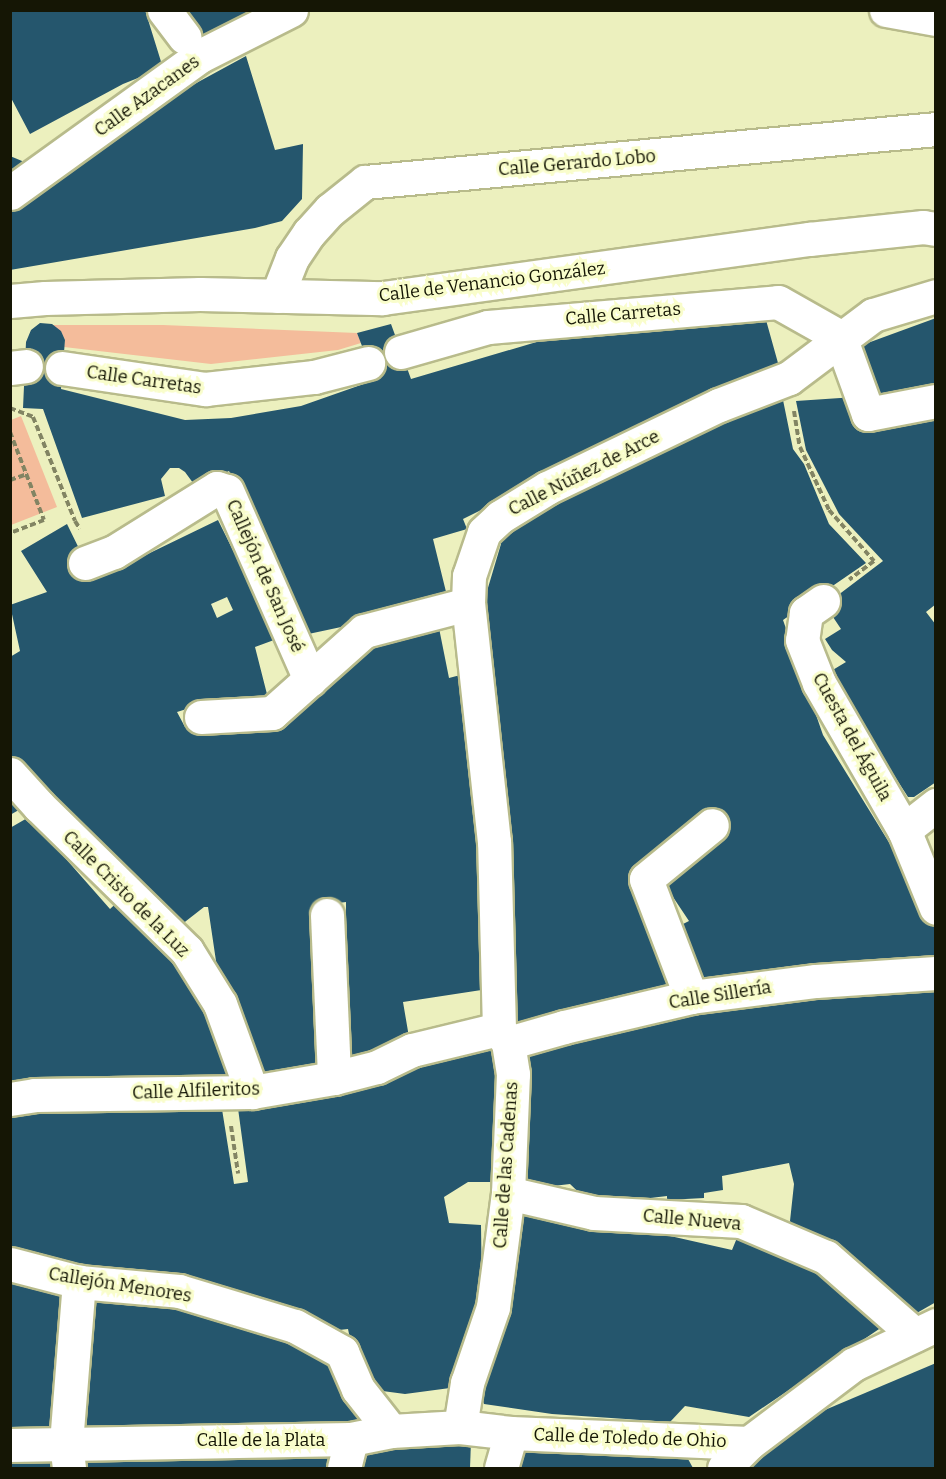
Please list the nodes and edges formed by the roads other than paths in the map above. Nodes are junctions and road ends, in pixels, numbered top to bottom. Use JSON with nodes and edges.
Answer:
{"nodes":[{"id":1,"x":164,"y":10,"type":"edge"},
{"id":2,"x":291,"y":10,"type":"edge"},
{"id":3,"x":886,"y":10,"type":"edge"},
{"id":4,"x":936,"y":19,"type":"edge"},
{"id":5,"x":184,"y":37,"type":"dead end"},
{"id":6,"x":936,"y":129,"type":"edge"},
{"id":7,"x":10,"y":194,"type":"edge"},
{"id":8,"x":936,"y":229,"type":"edge"},
{"id":9,"x":277,"y":296,"type":"junction"},
{"id":10,"x":936,"y":296,"type":"edge"},
{"id":11,"x":10,"y":301,"type":"edge"},
{"id":12,"x":840,"y":337,"type":"junction"},
{"id":13,"x":401,"y":352,"type":"dead end"},
{"id":14,"x":368,"y":363,"type":"dead end"},
{"id":15,"x":62,"y":368,"type":"dead end"},
{"id":16,"x":936,"y":401,"type":"edge"},
{"id":17,"x":85,"y":563,"type":"dead end"},
{"id":18,"x":823,"y":601,"type":"road end"},
{"id":19,"x":468,"y":604,"type":"junction"},
{"id":20,"x":310,"y":679,"type":"junction"},
{"id":21,"x":201,"y":717,"type":"dead end"},
{"id":22,"x":10,"y":774,"type":"edge"},
{"id":23,"x":936,"y":805,"type":"edge"},
{"id":24,"x":712,"y":825,"type":"dead end"},
{"id":25,"x":904,"y":830,"type":"junction"},
{"id":26,"x":936,"y":908,"type":"edge"},
{"id":27,"x":327,"y":915,"type":"dead end"},
{"id":28,"x":936,"y":974,"type":"edge"},
{"id":29,"x":500,"y":989,"type":"joint"},
{"id":30,"x":691,"y":998,"type":"junction"},
{"id":31,"x":504,"y":1036,"type":"junction"},
{"id":32,"x":412,"y":1050,"type":"joint"},
{"id":33,"x":334,"y":1078,"type":"junction"},
{"id":34,"x":239,"y":1092,"type":"junction"},
{"id":35,"x":10,"y":1099,"type":"edge"},
{"id":36,"x":508,"y":1193,"type":"junction"},
{"id":37,"x":10,"y":1264,"type":"edge"},
{"id":38,"x":80,"y":1282,"type":"junction"},
{"id":39,"x":925,"y":1330,"type":"edge"},
{"id":40,"x":460,"y":1427,"type":"junction"},
{"id":41,"x":391,"y":1431,"type":"junction"},
{"id":42,"x":511,"y":1433,"type":"junction"},
{"id":43,"x":749,"y":1443,"type":"junction"},
{"id":44,"x":10,"y":1445,"type":"edge"},
{"id":45,"x":348,"y":1454,"type":"edge"},
{"id":46,"x":68,"y":1456,"type":"edge"},
{"id":47,"x":501,"y":1468,"type":"edge"},
{"id":48,"x":724,"y":1468,"type":"edge"}],
"edges":[{"from":1,"to":5,"type":"street"},
{"from":2,"to":7,"type":"street","name":"Calle Azacanes"},
{"from":3,"to":4,"type":"street"},
{"from":6,"to":9,"type":"street","name":"Calle Gerardo Lobo"},
{"from":8,"to":9,"type":"street","name":"Calle de Venancio González"},
{"from":9,"to":11,"type":"street","name":"Calle de Venancio González"},
{"from":10,"to":12,"type":"street","name":"Calle Núñez de Arce"},
{"from":12,"to":13,"type":"street","name":"Calle Carretas"},
{"from":12,"to":16,"type":"street"},
{"from":12,"to":19,"type":"street","name":"Calle Núñez de Arce"},
{"from":14,"to":15,"type":"street","name":"Calle Carretas"},
{"from":17,"to":20,"type":"street","name":"Callejón de San José"},
{"from":18,"to":25,"type":"street","name":"Cuesta del Águila"},
{"from":19,"to":20,"type":"street","name":"Callejón de San José"},
{"from":19,"to":29,"type":"street","name":"Calle Núñez de Arce"},
{"from":20,"to":21,"type":"street","name":"Callejón de San José"},
{"from":22,"to":34,"type":"street","name":"Calle Cristo de la Luz"},
{"from":23,"to":25,"type":"street"},
{"from":24,"to":30,"type":"street"},
{"from":25,"to":26,"type":"street","name":"Cuesta del Águila"},
{"from":27,"to":33,"type":"street"},
{"from":28,"to":30,"type":"street","name":"Calle Sillería"},
{"from":29,"to":31,"type":"street","name":"Calle de las Cadenas"},
{"from":30,"to":31,"type":"street","name":"Calle Sillería"},
{"from":31,"to":32,"type":"street","name":"Calle Sillería"},
{"from":31,"to":36,"type":"street","name":"Calle de las Cadenas"},
{"from":32,"to":33,"type":"street","name":"Calle Alfileritos"},
{"from":33,"to":34,"type":"street","name":"Calle Alfileritos"},
{"from":34,"to":35,"type":"street","name":"Calle Alfileritos"},
{"from":36,"to":39,"type":"street","name":"Calle Nueva"},
{"from":36,"to":40,"type":"street","name":"Calle de las Cadenas"},
{"from":37,"to":38,"type":"street","name":"Callejón Menores"},
{"from":38,"to":41,"type":"street","name":"Callejón Menores"},
{"from":38,"to":46,"type":"street"},
{"from":39,"to":43,"type":"street"},
{"from":40,"to":41,"type":"street","name":"Calle de la Plata"},
{"from":40,"to":42,"type":"street","name":"Calle de la Plata"},
{"from":41,"to":45,"type":"street","name":"Calle de la Plata"},
{"from":42,"to":43,"type":"street","name":"Calle de Toledo de Ohio"},
{"from":42,"to":47,"type":"street"},
{"from":43,"to":48,"type":"street"},
{"from":44,"to":46,"type":"street","name":"Calle de la Plata"},
{"from":45,"to":46,"type":"street","name":"Calle de la Plata"}]}
